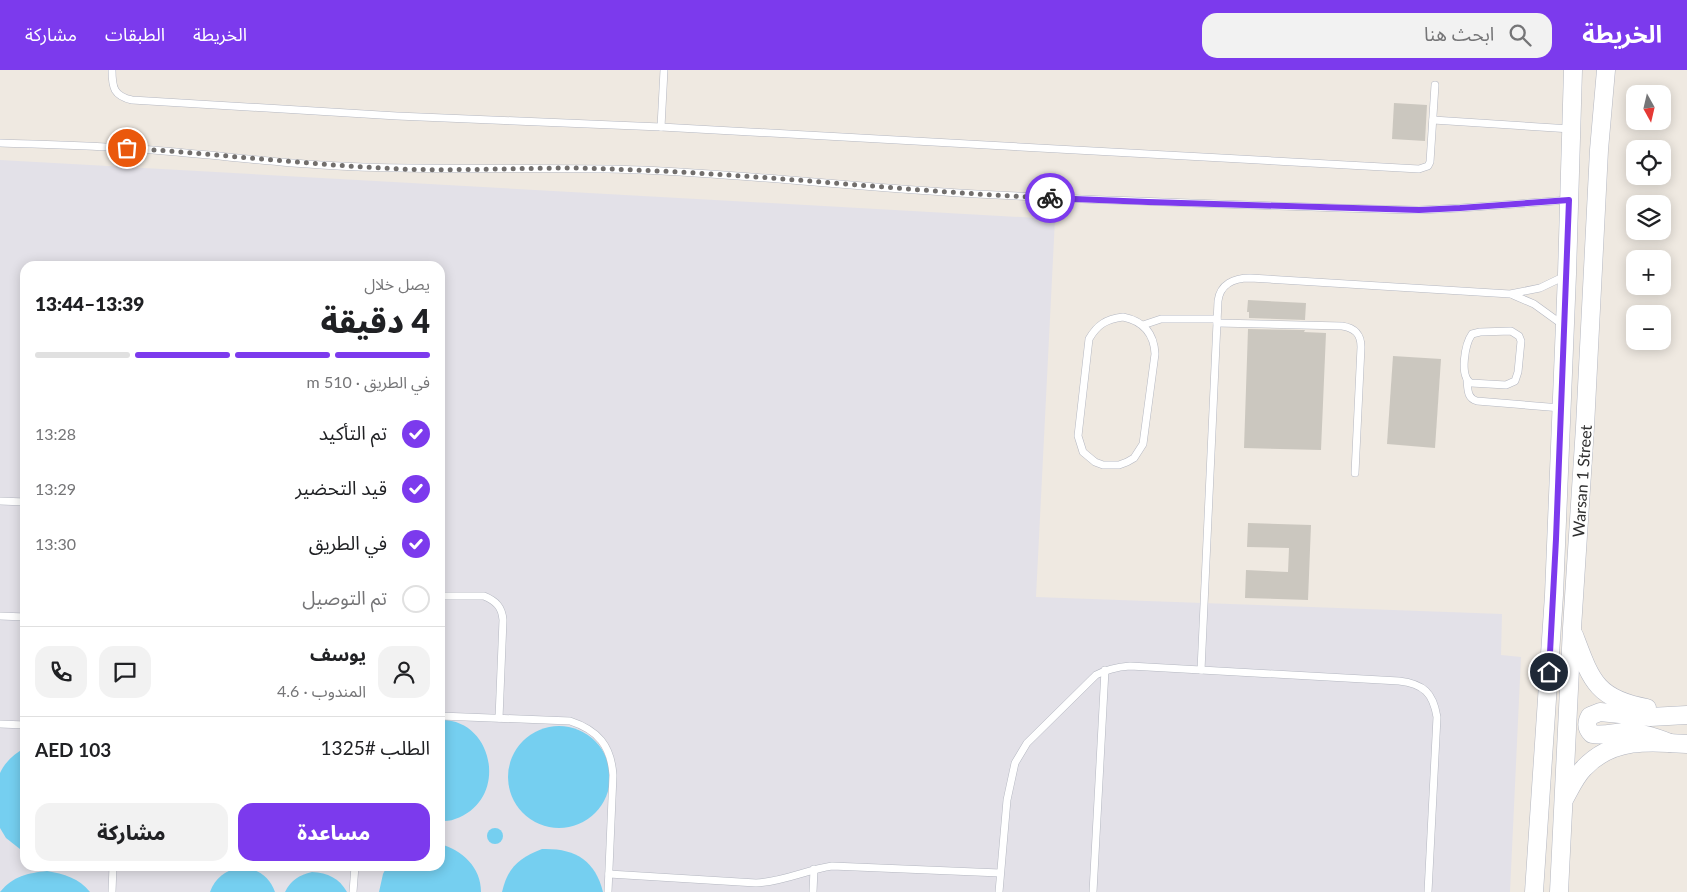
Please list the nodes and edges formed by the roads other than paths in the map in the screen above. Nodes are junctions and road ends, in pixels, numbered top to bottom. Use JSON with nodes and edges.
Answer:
{"nodes":[{"id":1,"x":112,"y":70,"type":"edge"},
{"id":2,"x":664,"y":70,"type":"edge"},
{"id":3,"x":1573,"y":70,"type":"edge"},
{"id":4,"x":1606,"y":70,"type":"edge"},
{"id":5,"x":1435,"y":85,"type":"dead end"},
{"id":6,"x":1433,"y":120,"type":"junction"},
{"id":7,"x":661,"y":127,"type":"junction"},
{"id":8,"x":1571,"y":129,"type":"junction"},
{"id":9,"x":0,"y":143,"type":"edge"},
{"id":10,"x":1569,"y":200,"type":"junction"},
{"id":11,"x":1567,"y":274,"type":"junction"},
{"id":12,"x":1510,"y":294,"type":"junction"},
{"id":13,"x":1217,"y":321,"type":"junction"},
{"id":14,"x":1143,"y":325,"type":"junction"},
{"id":15,"x":1565,"y":327,"type":"junction"},
{"id":16,"x":1467,"y":380,"type":"junction"},
{"id":17,"x":1562,"y":408,"type":"junction"},
{"id":18,"x":1355,"y":474,"type":"dead end"},
{"id":19,"x":0,"y":501,"type":"edge"},
{"id":20,"x":20,"y":502,"type":"edge"},
{"id":21,"x":445,"y":596,"type":"edge"},
{"id":22,"x":0,"y":616,"type":"edge"},
{"id":23,"x":20,"y":617,"type":"edge"},
{"id":24,"x":1572,"y":628,"type":"junction"},
{"id":25,"x":1105,"y":670,"type":"junction"},
{"id":26,"x":1201,"y":670,"type":"junction"},
{"id":27,"x":1687,"y":713,"type":"edge"},
{"id":28,"x":445,"y":716,"type":"edge"},
{"id":29,"x":499,"y":718,"type":"junction"},
{"id":30,"x":0,"y":724,"type":"edge"},
{"id":31,"x":20,"y":725,"type":"edge"},
{"id":32,"x":1678,"y":743,"type":"edge"},
{"id":33,"x":1564,"y":800,"type":"junction"},
{"id":34,"x":814,"y":869,"type":"junction"},
{"id":35,"x":113,"y":871,"type":"edge"},
{"id":36,"x":355,"y":871,"type":"edge"},
{"id":37,"x":1000,"y":873,"type":"junction"},
{"id":38,"x":609,"y":874,"type":"junction"},
{"id":39,"x":112,"y":892,"type":"edge"},
{"id":40,"x":353,"y":892,"type":"edge"},
{"id":41,"x":608,"y":892,"type":"edge"},
{"id":42,"x":813,"y":892,"type":"edge"},
{"id":43,"x":999,"y":892,"type":"edge"},
{"id":44,"x":1093,"y":892,"type":"edge"},
{"id":45,"x":1428,"y":892,"type":"edge"},
{"id":46,"x":1534,"y":892,"type":"edge"},
{"id":47,"x":1559,"y":892,"type":"edge"}],
"edges":[{"from":1,"to":7,"type":"lane"},
{"from":2,"to":7,"type":"lane"},
{"from":3,"to":8,"type":"street","name":"Warsan 1 Street"},
{"from":4,"to":24,"type":"street","name":"Warsan 1 Street"},
{"from":5,"to":6,"type":"lane"},
{"from":6,"to":7,"type":"lane"},
{"from":6,"to":8,"type":"lane"},
{"from":8,"to":10,"type":"street","name":"Warsan 1 Street"},
{"from":9,"to":10,"type":"lane"},
{"from":10,"to":11,"type":"street","name":"Warsan 1 Street"},
{"from":11,"to":12,"type":"lane"},
{"from":11,"to":15,"type":"street","name":"Warsan 1 Street"},
{"from":12,"to":13,"type":"lane"},
{"from":12,"to":15,"type":"lane"},
{"from":13,"to":14,"type":"lane"},
{"from":13,"to":18,"type":"lane"},
{"from":13,"to":26,"type":"lane"},
{"from":14,"to":14,"type":"lane"},
{"from":15,"to":17,"type":"street","name":"Warsan 1 Street"},
{"from":16,"to":16,"type":"lane"},
{"from":16,"to":17,"type":"lane"},
{"from":17,"to":46,"type":"street","name":"Warsan 1 Street"},
{"from":19,"to":20,"type":"lane"},
{"from":21,"to":29,"type":"lane"},
{"from":22,"to":23,"type":"lane"},
{"from":24,"to":27,"type":"street"},
{"from":24,"to":33,"type":"street","name":"Warsan 1 Street"},
{"from":25,"to":26,"type":"lane"},
{"from":25,"to":37,"type":"lane"},
{"from":25,"to":44,"type":"lane"},
{"from":26,"to":45,"type":"lane"},
{"from":27,"to":32,"type":"street"},
{"from":28,"to":29,"type":"lane"},
{"from":29,"to":38,"type":"lane"},
{"from":30,"to":31,"type":"lane"},
{"from":32,"to":33,"type":"street"},
{"from":33,"to":47,"type":"street","name":"Warsan 1 Street"},
{"from":34,"to":37,"type":"lane"},
{"from":34,"to":38,"type":"lane"},
{"from":34,"to":42,"type":"lane"},
{"from":35,"to":39,"type":"lane"},
{"from":36,"to":40,"type":"lane"},
{"from":37,"to":43,"type":"lane"},
{"from":38,"to":41,"type":"lane"}]}
